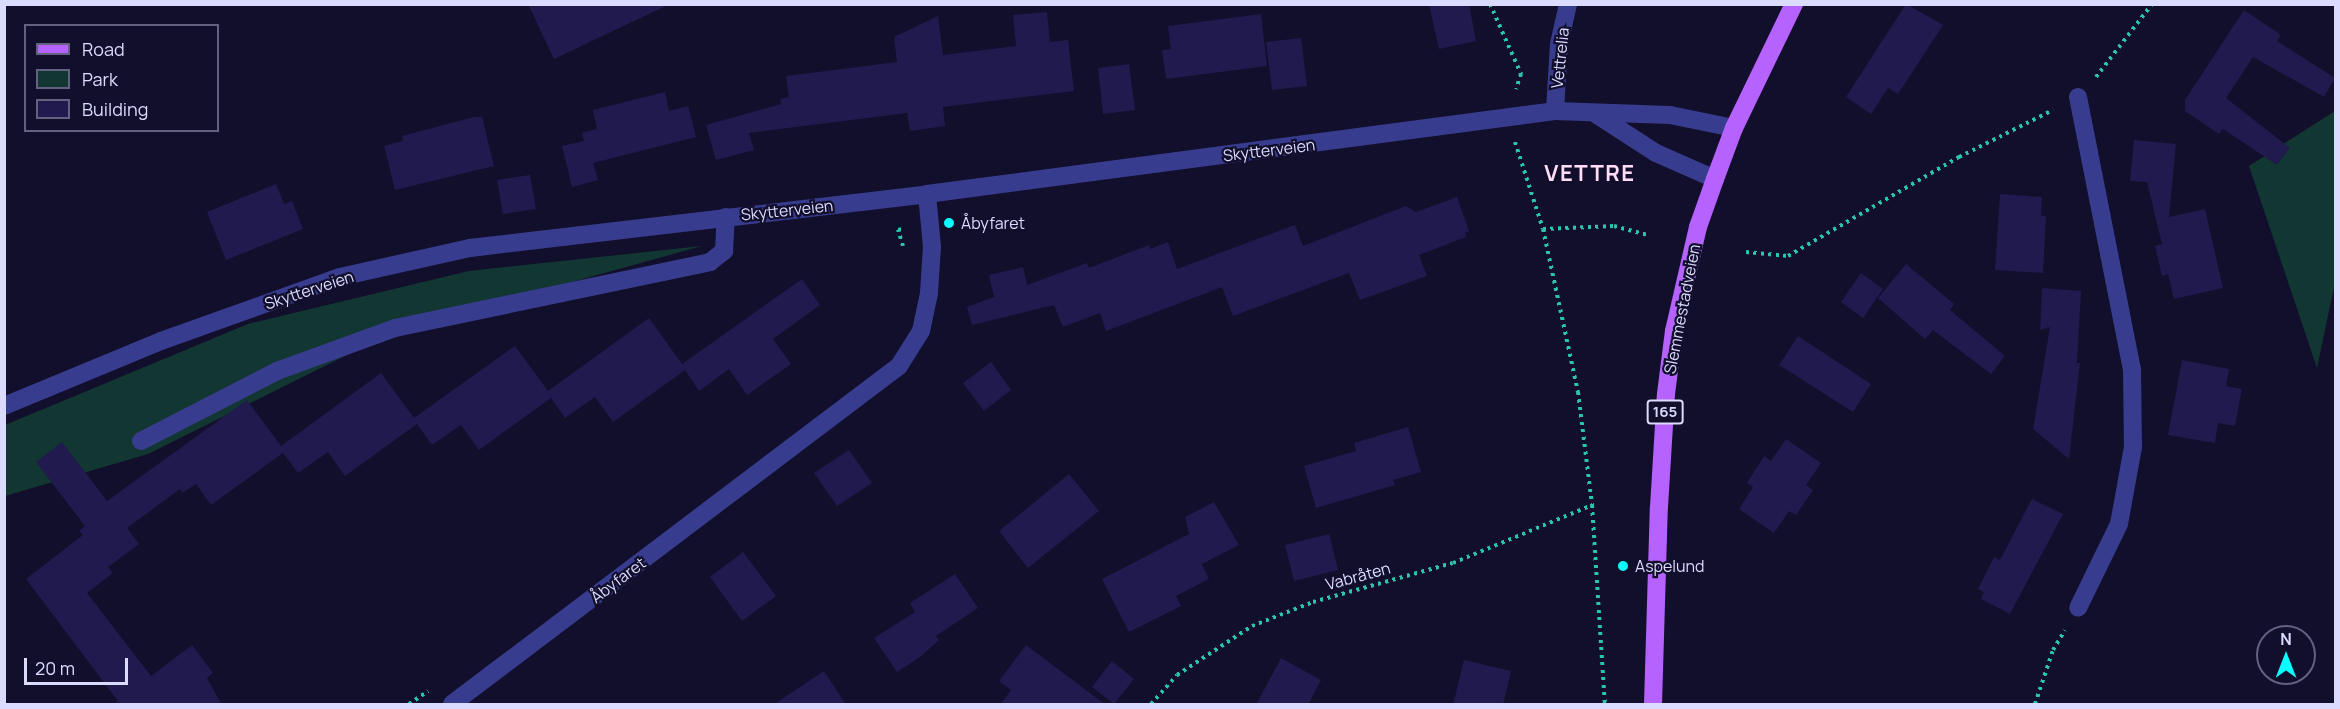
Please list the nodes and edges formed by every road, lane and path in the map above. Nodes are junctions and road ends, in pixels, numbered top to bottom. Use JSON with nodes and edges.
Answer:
{"nodes":[{"id":1,"x":1490,"y":4,"type":"edge"},
{"id":2,"x":1568,"y":4,"type":"edge"},
{"id":3,"x":1794,"y":4,"type":"edge"},
{"id":4,"x":2152,"y":4,"type":"edge"},
{"id":5,"x":2078,"y":97,"type":"junction"},
{"id":6,"x":1555,"y":111,"type":"junction"},
{"id":7,"x":1592,"y":112,"type":"junction"},
{"id":8,"x":1507,"y":117,"type":"junction"},
{"id":9,"x":1734,"y":128,"type":"junction"},
{"id":10,"x":1714,"y":179,"type":"junction"},
{"id":11,"x":927,"y":194,"type":"junction"},
{"id":12,"x":726,"y":217,"type":"junction"},
{"id":13,"x":930,"y":225,"type":"junction"},
{"id":14,"x":1543,"y":228,"type":"junction"},
{"id":15,"x":1647,"y":235,"type":"dead end"},
{"id":16,"x":904,"y":249,"type":"dead end"},
{"id":17,"x":1746,"y":252,"type":"dead end"},
{"id":18,"x":4,"y":406,"type":"edge"},
{"id":19,"x":141,"y":441,"type":"dead end"},
{"id":20,"x":1592,"y":505,"type":"junction"},
{"id":21,"x":2078,"y":609,"type":"joint"},
{"id":22,"x":438,"y":683,"type":"dead end"},
{"id":23,"x":409,"y":705,"type":"edge"},
{"id":24,"x":452,"y":705,"type":"edge"},
{"id":25,"x":1151,"y":705,"type":"edge"},
{"id":26,"x":1605,"y":705,"type":"edge"},
{"id":27,"x":1653,"y":705,"type":"edge"},
{"id":28,"x":2035,"y":705,"type":"edge"}],
"edges":[{"from":1,"to":8,"type":"path"},
{"from":2,"to":6,"type":"street","name":"Vettrelia"},
{"from":3,"to":9,"type":"main road","name":"Slemmestadveien","number":"165"},
{"from":4,"to":5,"type":"path"},
{"from":5,"to":17,"type":"path"},
{"from":5,"to":21,"type":"street"},
{"from":6,"to":7,"type":"street","name":"Skytterveien"},
{"from":6,"to":8,"type":"street","name":"Skytterveien"},
{"from":7,"to":9,"type":"street","name":"Skytterveien"},
{"from":7,"to":10,"type":"street"},
{"from":8,"to":11,"type":"street","name":"Skytterveien"},
{"from":8,"to":14,"type":"path"},
{"from":9,"to":10,"type":"main road","name":"Slemmestadveien","number":"165"},
{"from":10,"to":27,"type":"main road","name":"Slemmestadveien","number":"165"},
{"from":11,"to":12,"type":"street","name":"Skytterveien"},
{"from":11,"to":13,"type":"street","name":"Åbyfaret"},
{"from":12,"to":18,"type":"street","name":"Skytterveien"},
{"from":12,"to":19,"type":"street"},
{"from":13,"to":16,"type":"path"},
{"from":13,"to":24,"type":"street","name":"Åbyfaret"},
{"from":14,"to":15,"type":"path"},
{"from":14,"to":20,"type":"path"},
{"from":20,"to":25,"type":"path","name":"Vabråten"},
{"from":20,"to":26,"type":"path"},
{"from":21,"to":28,"type":"path"},
{"from":22,"to":23,"type":"path"}]}
